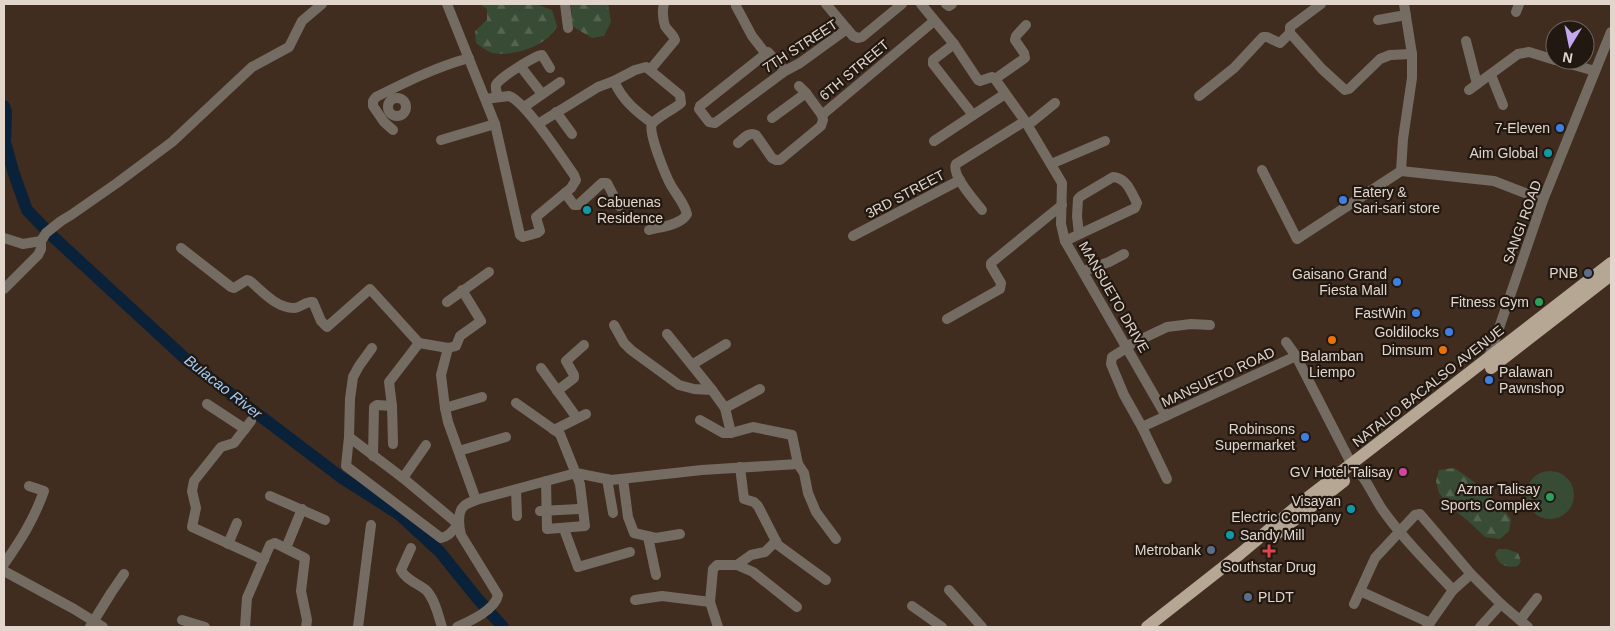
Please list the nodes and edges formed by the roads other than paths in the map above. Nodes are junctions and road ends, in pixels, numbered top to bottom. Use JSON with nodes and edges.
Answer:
{"nodes":[{"id":1,"x":322,"y":4,"type":"edge"},
{"id":2,"x":447,"y":4,"type":"edge"},
{"id":3,"x":565,"y":4,"type":"edge"},
{"id":4,"x":664,"y":4,"type":"edge"},
{"id":5,"x":826,"y":4,"type":"edge"},
{"id":6,"x":902,"y":4,"type":"edge"},
{"id":7,"x":921,"y":4,"type":"edge"},
{"id":8,"x":946,"y":4,"type":"edge"},
{"id":9,"x":952,"y":4,"type":"edge"},
{"id":10,"x":1321,"y":4,"type":"edge"},
{"id":11,"x":1404,"y":4,"type":"edge"},
{"id":12,"x":736,"y":6,"type":"dead end"},
{"id":13,"x":1406,"y":15,"type":"junction"},
{"id":14,"x":1378,"y":20,"type":"dead end"},
{"id":15,"x":934,"y":21,"type":"junction"},
{"id":16,"x":1026,"y":25,"type":"dead end"},
{"id":17,"x":568,"y":28,"type":"dead end"},
{"id":18,"x":847,"y":29,"type":"junction"},
{"id":19,"x":1611,"y":32,"type":"edge"},
{"id":20,"x":1290,"y":33,"type":"junction"},
{"id":21,"x":1466,"y":41,"type":"dead end"},
{"id":22,"x":954,"y":44,"type":"junction"},
{"id":23,"x":766,"y":54,"type":"junction"},
{"id":24,"x":1412,"y":54,"type":"junction"},
{"id":25,"x":1545,"y":57,"type":"edge"},
{"id":26,"x":469,"y":58,"type":"junction"},
{"id":27,"x":521,"y":67,"type":"junction"},
{"id":28,"x":550,"y":68,"type":"dead end"},
{"id":29,"x":650,"y":70,"type":"junction"},
{"id":30,"x":1591,"y":70,"type":"edge"},
{"id":31,"x":785,"y":71,"type":"junction"},
{"id":32,"x":1595,"y":71,"type":"junction"},
{"id":33,"x":1491,"y":75,"type":"junction"},
{"id":34,"x":994,"y":79,"type":"junction"},
{"id":35,"x":560,"y":82,"type":"dead end"},
{"id":36,"x":614,"y":82,"type":"junction"},
{"id":37,"x":542,"y":94,"type":"junction"},
{"id":38,"x":1005,"y":94,"type":"junction"},
{"id":39,"x":1199,"y":96,"type":"dead end"},
{"id":40,"x":498,"y":97,"type":"junction"},
{"id":41,"x":486,"y":99,"type":"junction"},
{"id":42,"x":1055,"y":103,"type":"dead end"},
{"id":43,"x":1503,"y":105,"type":"dead end"},
{"id":44,"x":524,"y":107,"type":"junction"},
{"id":45,"x":556,"y":112,"type":"junction"},
{"id":46,"x":822,"y":114,"type":"junction"},
{"id":47,"x":973,"y":115,"type":"junction"},
{"id":48,"x":772,"y":118,"type":"dead end"},
{"id":49,"x":652,"y":123,"type":"junction"},
{"id":50,"x":1026,"y":123,"type":"junction"},
{"id":51,"x":495,"y":124,"type":"junction"},
{"id":52,"x":538,"y":124,"type":"junction"},
{"id":53,"x":393,"y":130,"type":"dead end"},
{"id":54,"x":572,"y":134,"type":"dead end"},
{"id":55,"x":441,"y":140,"type":"dead end"},
{"id":56,"x":1105,"y":140,"type":"dead end"},
{"id":57,"x":934,"y":141,"type":"dead end"},
{"id":58,"x":738,"y":143,"type":"dead end"},
{"id":59,"x":1051,"y":164,"type":"junction"},
{"id":60,"x":1262,"y":170,"type":"dead end"},
{"id":61,"x":1400,"y":171,"type":"junction"},
{"id":62,"x":960,"y":180,"type":"junction"},
{"id":63,"x":568,"y":191,"type":"junction"},
{"id":64,"x":1543,"y":200,"type":"junction"},
{"id":65,"x":1062,"y":205,"type":"junction"},
{"id":66,"x":620,"y":206,"type":"dead end"},
{"id":67,"x":982,"y":210,"type":"dead end"},
{"id":68,"x":649,"y":230,"type":"dead end"},
{"id":69,"x":1080,"y":234,"type":"junction"},
{"id":70,"x":853,"y":236,"type":"dead end"},
{"id":71,"x":43,"y":237,"type":"junction"},
{"id":72,"x":4,"y":238,"type":"edge"},
{"id":73,"x":1065,"y":240,"type":"junction"},
{"id":74,"x":180,"y":248,"type":"dead end"},
{"id":75,"x":1124,"y":254,"type":"dead end"},
{"id":76,"x":1611,"y":263,"type":"edge"},
{"id":77,"x":1084,"y":271,"type":"junction"},
{"id":78,"x":489,"y":272,"type":"dead end"},
{"id":79,"x":1611,"y":275,"type":"edge"},
{"id":80,"x":4,"y":288,"type":"edge"},
{"id":81,"x":462,"y":290,"type":"junction"},
{"id":82,"x":446,"y":302,"type":"dead end"},
{"id":83,"x":947,"y":319,"type":"dead end"},
{"id":84,"x":614,"y":325,"type":"dead end"},
{"id":85,"x":1210,"y":325,"type":"dead end"},
{"id":86,"x":667,"y":334,"type":"dead end"},
{"id":87,"x":419,"y":342,"type":"junction"},
{"id":88,"x":1286,"y":342,"type":"dead end"},
{"id":89,"x":726,"y":344,"type":"dead end"},
{"id":90,"x":584,"y":346,"type":"dead end"},
{"id":91,"x":1128,"y":347,"type":"junction"},
{"id":92,"x":372,"y":348,"type":"dead end"},
{"id":93,"x":448,"y":348,"type":"junction"},
{"id":94,"x":1296,"y":356,"type":"junction"},
{"id":95,"x":1490,"y":363,"type":"junction"},
{"id":96,"x":693,"y":364,"type":"junction"},
{"id":97,"x":541,"y":368,"type":"dead end"},
{"id":98,"x":760,"y":389,"type":"dead end"},
{"id":99,"x":712,"y":390,"type":"junction"},
{"id":100,"x":557,"y":391,"type":"junction"},
{"id":101,"x":482,"y":396,"type":"dead end"},
{"id":102,"x":516,"y":403,"type":"dead end"},
{"id":103,"x":207,"y":404,"type":"dead end"},
{"id":104,"x":392,"y":406,"type":"junction"},
{"id":105,"x":445,"y":408,"type":"junction"},
{"id":106,"x":725,"y":408,"type":"junction"},
{"id":107,"x":1166,"y":416,"type":"junction"},
{"id":108,"x":700,"y":420,"type":"dead end"},
{"id":109,"x":1142,"y":427,"type":"junction"},
{"id":110,"x":554,"y":430,"type":"junction"},
{"id":111,"x":731,"y":433,"type":"junction"},
{"id":112,"x":349,"y":437,"type":"junction"},
{"id":113,"x":506,"y":437,"type":"dead end"},
{"id":114,"x":393,"y":444,"type":"dead end"},
{"id":115,"x":426,"y":445,"type":"dead end"},
{"id":116,"x":459,"y":451,"type":"junction"},
{"id":117,"x":373,"y":456,"type":"junction"},
{"id":118,"x":798,"y":464,"type":"junction"},
{"id":119,"x":740,"y":467,"type":"junction"},
{"id":120,"x":1355,"y":467,"type":"junction"},
{"id":121,"x":576,"y":474,"type":"junction"},
{"id":122,"x":403,"y":478,"type":"junction"},
{"id":123,"x":607,"y":479,"type":"junction"},
{"id":124,"x":623,"y":479,"type":"junction"},
{"id":125,"x":1167,"y":479,"type":"dead end"},
{"id":126,"x":546,"y":482,"type":"junction"},
{"id":127,"x":29,"y":486,"type":"dead end"},
{"id":128,"x":516,"y":490,"type":"junction"},
{"id":129,"x":270,"y":496,"type":"dead end"},
{"id":130,"x":476,"y":500,"type":"junction"},
{"id":131,"x":302,"y":509,"type":"junction"},
{"id":132,"x":579,"y":509,"type":"dead end"},
{"id":133,"x":543,"y":511,"type":"junction"},
{"id":134,"x":613,"y":513,"type":"dead end"},
{"id":135,"x":517,"y":516,"type":"dead end"},
{"id":136,"x":325,"y":520,"type":"dead end"},
{"id":137,"x":237,"y":523,"type":"dead end"},
{"id":138,"x":371,"y":524,"type":"dead end"},
{"id":139,"x":458,"y":524,"type":"junction"},
{"id":140,"x":564,"y":529,"type":"junction"},
{"id":141,"x":1400,"y":531,"type":"junction"},
{"id":142,"x":680,"y":534,"type":"dead end"},
{"id":143,"x":648,"y":537,"type":"junction"},
{"id":144,"x":836,"y":539,"type":"dead end"},
{"id":145,"x":776,"y":541,"type":"junction"},
{"id":146,"x":228,"y":544,"type":"junction"},
{"id":147,"x":286,"y":548,"type":"junction"},
{"id":148,"x":411,"y":548,"type":"dead end"},
{"id":149,"x":630,"y":552,"type":"dead end"},
{"id":150,"x":264,"y":560,"type":"junction"},
{"id":151,"x":4,"y":564,"type":"edge"},
{"id":152,"x":737,"y":565,"type":"junction"},
{"id":153,"x":4,"y":571,"type":"edge"},
{"id":154,"x":124,"y":574,"type":"dead end"},
{"id":155,"x":1471,"y":574,"type":"junction"},
{"id":156,"x":656,"y":575,"type":"dead end"},
{"id":157,"x":826,"y":580,"type":"dead end"},
{"id":158,"x":949,"y":590,"type":"dead end"},
{"id":159,"x":1453,"y":590,"type":"junction"},
{"id":160,"x":1360,"y":591,"type":"junction"},
{"id":161,"x":1537,"y":598,"type":"dead end"},
{"id":162,"x":635,"y":600,"type":"dead end"},
{"id":163,"x":710,"y":602,"type":"junction"},
{"id":164,"x":1354,"y":604,"type":"dead end"},
{"id":165,"x":1501,"y":604,"type":"junction"},
{"id":166,"x":912,"y":606,"type":"dead end"},
{"id":167,"x":797,"y":607,"type":"dead end"},
{"id":168,"x":182,"y":620,"type":"dead end"},
{"id":169,"x":1520,"y":620,"type":"junction"},
{"id":170,"x":92,"y":624,"type":"edge"},
{"id":171,"x":1428,"y":625,"type":"edge"},
{"id":172,"x":103,"y":627,"type":"edge"},
{"id":173,"x":205,"y":627,"type":"edge"},
{"id":174,"x":245,"y":627,"type":"edge"},
{"id":175,"x":306,"y":627,"type":"edge"},
{"id":176,"x":358,"y":627,"type":"edge"},
{"id":177,"x":442,"y":627,"type":"edge"},
{"id":178,"x":457,"y":627,"type":"edge"},
{"id":179,"x":718,"y":627,"type":"edge"},
{"id":180,"x":942,"y":627,"type":"edge"},
{"id":181,"x":982,"y":627,"type":"edge"},
{"id":182,"x":1147,"y":627,"type":"edge"},
{"id":183,"x":1158,"y":627,"type":"edge"},
{"id":184,"x":1480,"y":627,"type":"edge"},
{"id":185,"x":1528,"y":627,"type":"edge"}],
"edges":[{"from":1,"to":71,"type":"street"},
{"from":2,"to":26,"type":"street"},
{"from":3,"to":17,"type":"street"},
{"from":4,"to":29,"type":"street"},
{"from":5,"to":18,"type":"street"},
{"from":6,"to":18,"type":"street","name":"7TH STREET"},
{"from":7,"to":15,"type":"street"},
{"from":8,"to":9,"type":"street"},
{"from":10,"to":20,"type":"street"},
{"from":11,"to":13,"type":"street"},
{"from":12,"to":23,"type":"street"},
{"from":13,"to":14,"type":"street"},
{"from":13,"to":24,"type":"street"},
{"from":15,"to":22,"type":"street"},
{"from":15,"to":46,"type":"street","name":"6TH STREET"},
{"from":16,"to":34,"type":"street"},
{"from":18,"to":31,"type":"street","name":"7TH STREET"},
{"from":19,"to":32,"type":"street","name":"SANGI ROAD"},
{"from":20,"to":24,"type":"street"},
{"from":20,"to":39,"type":"street"},
{"from":21,"to":33,"type":"street"},
{"from":22,"to":34,"type":"street"},
{"from":22,"to":47,"type":"street"},
{"from":23,"to":31,"type":"street"},
{"from":23,"to":31,"type":"street","name":"7TH STREET"},
{"from":24,"to":61,"type":"street"},
{"from":25,"to":33,"type":"street"},
{"from":26,"to":41,"type":"street"},
{"from":26,"to":53,"type":"street"},
{"from":27,"to":28,"type":"street"},
{"from":27,"to":37,"type":"street"},
{"from":27,"to":40,"type":"street"},
{"from":29,"to":36,"type":"street"},
{"from":29,"to":49,"type":"street"},
{"from":30,"to":32,"type":"street"},
{"from":32,"to":64,"type":"street","name":"SANGI ROAD"},
{"from":33,"to":43,"type":"street"},
{"from":34,"to":38,"type":"street","name":"MANSUETO DRIVE"},
{"from":35,"to":37,"type":"street"},
{"from":36,"to":45,"type":"street"},
{"from":36,"to":49,"type":"street"},
{"from":37,"to":44,"type":"street"},
{"from":38,"to":47,"type":"street"},
{"from":38,"to":50,"type":"street","name":"MANSUETO DRIVE"},
{"from":40,"to":41,"type":"street"},
{"from":40,"to":44,"type":"street"},
{"from":41,"to":51,"type":"street"},
{"from":42,"to":50,"type":"street"},
{"from":44,"to":52,"type":"street"},
{"from":45,"to":52,"type":"street"},
{"from":45,"to":54,"type":"street"},
{"from":46,"to":48,"type":"street"},
{"from":46,"to":58,"type":"street","name":"6TH STREET"},
{"from":47,"to":57,"type":"street"},
{"from":49,"to":68,"type":"street"},
{"from":50,"to":59,"type":"street","name":"MANSUETO DRIVE"},
{"from":50,"to":62,"type":"street","name":"3RD STREET"},
{"from":51,"to":55,"type":"street"},
{"from":51,"to":63,"type":"street"},
{"from":52,"to":63,"type":"street"},
{"from":56,"to":59,"type":"street"},
{"from":59,"to":65,"type":"street","name":"MANSUETO DRIVE"},
{"from":60,"to":61,"type":"street"},
{"from":61,"to":64,"type":"street"},
{"from":62,"to":67,"type":"street"},
{"from":62,"to":70,"type":"street","name":"3RD STREET"},
{"from":63,"to":66,"type":"street"},
{"from":64,"to":95,"type":"street","name":"SANGI ROAD"},
{"from":65,"to":73,"type":"street","name":"MANSUETO DRIVE"},
{"from":65,"to":83,"type":"street"},
{"from":69,"to":69,"type":"street"},
{"from":69,"to":73,"type":"street"},
{"from":71,"to":72,"type":"street"},
{"from":71,"to":80,"type":"street"},
{"from":73,"to":77,"type":"street","name":"MANSUETO DRIVE"},
{"from":74,"to":87,"type":"street"},
{"from":75,"to":77,"type":"street"},
{"from":76,"to":95,"type":"main road","name":"NATALIO BACALSO AVENUE"},
{"from":77,"to":91,"type":"street","name":"MANSUETO DRIVE"},
{"from":78,"to":81,"type":"street"},
{"from":79,"to":95,"type":"main road","name":"NATALIO BACALSO AVENUE"},
{"from":81,"to":82,"type":"street"},
{"from":81,"to":93,"type":"street"},
{"from":84,"to":99,"type":"street"},
{"from":85,"to":91,"type":"street"},
{"from":86,"to":96,"type":"street"},
{"from":87,"to":93,"type":"street"},
{"from":87,"to":104,"type":"street"},
{"from":88,"to":94,"type":"street"},
{"from":89,"to":96,"type":"street"},
{"from":90,"to":100,"type":"street"},
{"from":91,"to":107,"type":"street","name":"MANSUETO DRIVE"},
{"from":91,"to":109,"type":"street"},
{"from":92,"to":112,"type":"street"},
{"from":93,"to":105,"type":"street"},
{"from":94,"to":107,"type":"street","name":"MANSUETO ROAD"},
{"from":94,"to":120,"type":"street","name":"MANSUETO ROAD"},
{"from":95,"to":120,"type":"main road","name":"NATALIO BACALSO AVENUE"},
{"from":96,"to":99,"type":"street"},
{"from":97,"to":100,"type":"street"},
{"from":98,"to":106,"type":"street"},
{"from":99,"to":106,"type":"street"},
{"from":100,"to":110,"type":"street"},
{"from":101,"to":105,"type":"street"},
{"from":102,"to":110,"type":"street"},
{"from":103,"to":146,"type":"street"},
{"from":104,"to":114,"type":"street"},
{"from":104,"to":117,"type":"street"},
{"from":105,"to":116,"type":"street"},
{"from":106,"to":111,"type":"street"},
{"from":107,"to":109,"type":"street","name":"MANSUETO ROAD"},
{"from":108,"to":111,"type":"street"},
{"from":109,"to":125,"type":"street"},
{"from":110,"to":121,"type":"street"},
{"from":111,"to":118,"type":"street"},
{"from":112,"to":117,"type":"street"},
{"from":112,"to":139,"type":"street"},
{"from":113,"to":116,"type":"street"},
{"from":115,"to":122,"type":"street"},
{"from":116,"to":130,"type":"street"},
{"from":117,"to":122,"type":"street"},
{"from":118,"to":119,"type":"street"},
{"from":118,"to":144,"type":"street"},
{"from":119,"to":124,"type":"street"},
{"from":119,"to":145,"type":"street"},
{"from":120,"to":141,"type":"street","name":"MANSUETO ROAD"},
{"from":120,"to":182,"type":"main road","name":"NATALIO BACALSO AVENUE"},
{"from":120,"to":183,"type":"main road","name":"NATALIO BACALSO AVENUE"},
{"from":121,"to":123,"type":"street"},
{"from":121,"to":126,"type":"street"},
{"from":121,"to":140,"type":"street"},
{"from":122,"to":139,"type":"street"},
{"from":123,"to":124,"type":"street"},
{"from":123,"to":134,"type":"street"},
{"from":124,"to":143,"type":"street"},
{"from":126,"to":128,"type":"street"},
{"from":126,"to":133,"type":"street"},
{"from":127,"to":151,"type":"street"},
{"from":128,"to":130,"type":"street"},
{"from":128,"to":135,"type":"street"},
{"from":129,"to":131,"type":"street"},
{"from":130,"to":139,"type":"street"},
{"from":131,"to":136,"type":"street"},
{"from":131,"to":147,"type":"street"},
{"from":132,"to":133,"type":"street"},
{"from":133,"to":140,"type":"street"},
{"from":137,"to":146,"type":"street"},
{"from":138,"to":176,"type":"street"},
{"from":139,"to":178,"type":"street"},
{"from":140,"to":149,"type":"street"},
{"from":141,"to":155,"type":"street"},
{"from":141,"to":159,"type":"street","name":"MANSUETO ROAD"},
{"from":141,"to":160,"type":"street"},
{"from":142,"to":143,"type":"street"},
{"from":143,"to":156,"type":"street"},
{"from":145,"to":152,"type":"street"},
{"from":145,"to":157,"type":"street"},
{"from":146,"to":150,"type":"street"},
{"from":147,"to":150,"type":"street"},
{"from":147,"to":175,"type":"street"},
{"from":148,"to":177,"type":"street"},
{"from":150,"to":174,"type":"street"},
{"from":152,"to":163,"type":"street"},
{"from":152,"to":167,"type":"street"},
{"from":153,"to":170,"type":"street"},
{"from":154,"to":170,"type":"street"},
{"from":155,"to":159,"type":"street"},
{"from":155,"to":165,"type":"street"},
{"from":158,"to":181,"type":"street"},
{"from":159,"to":171,"type":"street"},
{"from":160,"to":164,"type":"street"},
{"from":160,"to":171,"type":"street"},
{"from":161,"to":169,"type":"street"},
{"from":162,"to":163,"type":"street"},
{"from":163,"to":179,"type":"street"},
{"from":165,"to":169,"type":"street"},
{"from":165,"to":184,"type":"street"},
{"from":166,"to":180,"type":"street"},
{"from":168,"to":173,"type":"street"},
{"from":169,"to":185,"type":"street"},
{"from":170,"to":172,"type":"street"}]}
